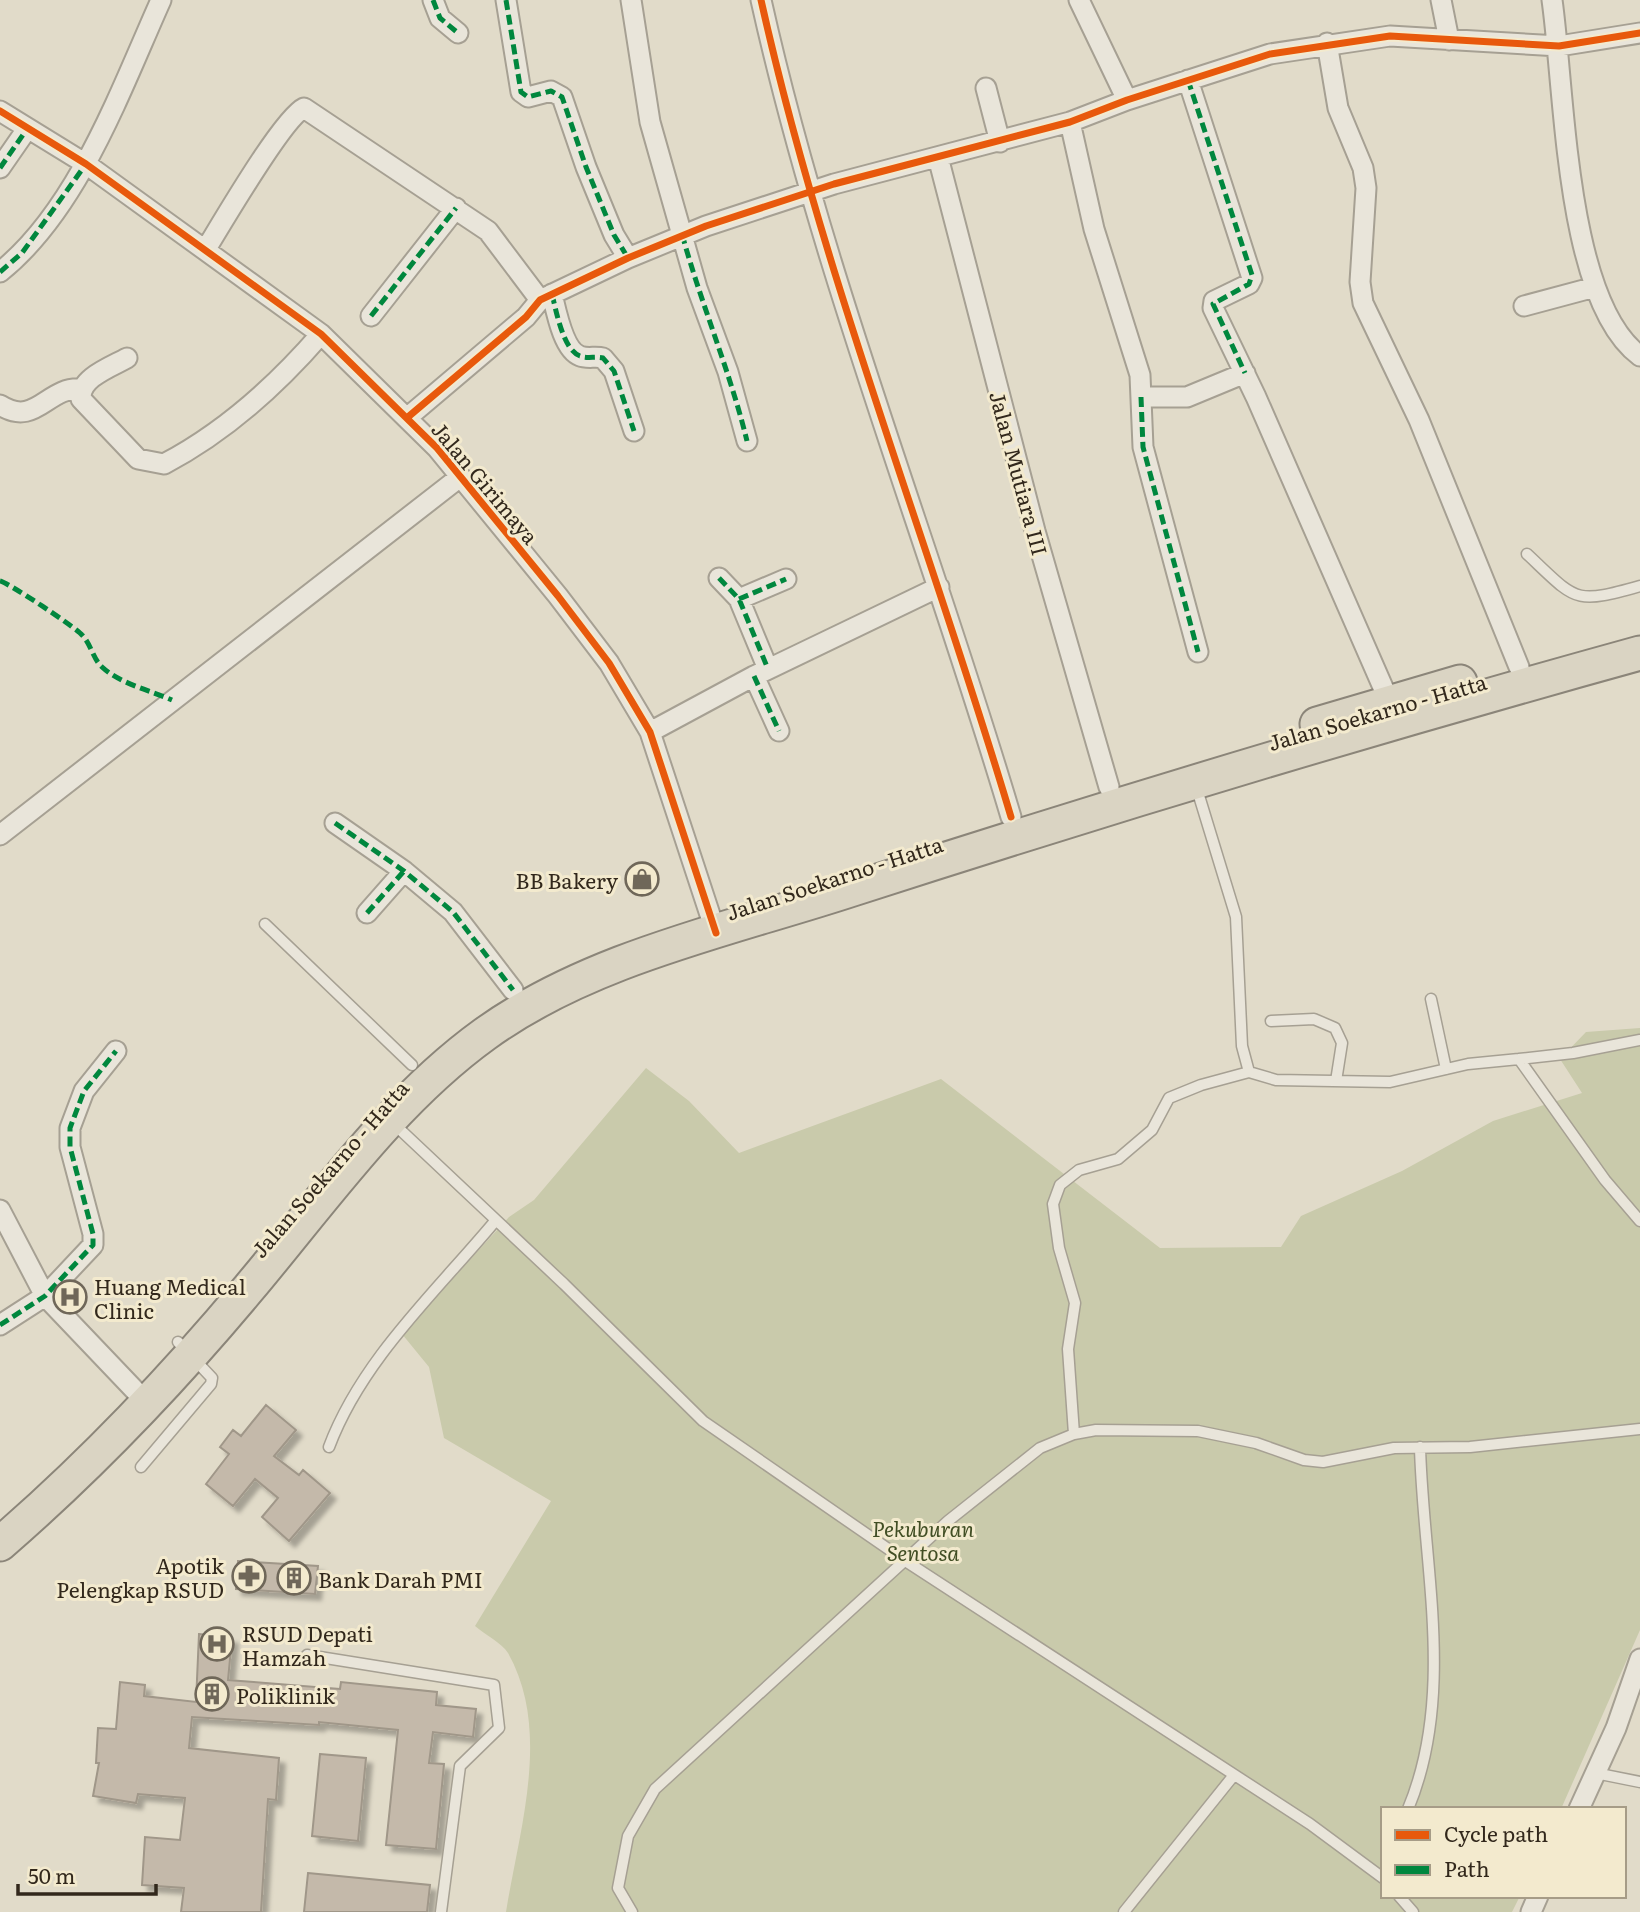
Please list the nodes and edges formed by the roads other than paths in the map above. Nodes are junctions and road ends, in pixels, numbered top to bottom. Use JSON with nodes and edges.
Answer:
{"nodes":[{"id":1,"x":161,"y":0,"type":"edge"},
{"id":2,"x":433,"y":0,"type":"edge"},
{"id":3,"x":506,"y":0,"type":"edge"},
{"id":4,"x":631,"y":0,"type":"edge"},
{"id":5,"x":761,"y":0,"type":"edge"},
{"id":6,"x":1079,"y":0,"type":"edge"},
{"id":7,"x":1441,"y":0,"type":"edge"},
{"id":8,"x":1552,"y":0,"type":"edge"},
{"id":9,"x":458,"y":33,"type":"dead end"},
{"id":10,"x":1640,"y":33,"type":"edge"},
{"id":11,"x":1449,"y":40,"type":"junction"},
{"id":12,"x":1327,"y":43,"type":"junction"},
{"id":13,"x":1559,"y":46,"type":"junction"},
{"id":14,"x":1188,"y":80,"type":"junction"},
{"id":15,"x":986,"y":88,"type":"dead end"},
{"id":16,"x":1127,"y":100,"type":"junction"},
{"id":17,"x":0,"y":111,"type":"edge"},
{"id":18,"x":1070,"y":122,"type":"junction"},
{"id":19,"x":27,"y":129,"type":"junction"},
{"id":20,"x":1000,"y":142,"type":"junction"},
{"id":21,"x":937,"y":157,"type":"junction"},
{"id":22,"x":86,"y":164,"type":"junction"},
{"id":23,"x":0,"y":168,"type":"edge"},
{"id":24,"x":809,"y":193,"type":"junction"},
{"id":25,"x":456,"y":208,"type":"junction"},
{"id":26,"x":682,"y":234,"type":"junction"},
{"id":27,"x":206,"y":249,"type":"junction"},
{"id":28,"x":628,"y":258,"type":"junction"},
{"id":29,"x":0,"y":272,"type":"edge"},
{"id":30,"x":1595,"y":287,"type":"junction"},
{"id":31,"x":546,"y":297,"type":"junction"},
{"id":32,"x":1524,"y":306,"type":"dead end"},
{"id":33,"x":372,"y":316,"type":"dead end"},
{"id":34,"x":321,"y":334,"type":"junction"},
{"id":35,"x":1640,"y":356,"type":"edge"},
{"id":36,"x":127,"y":358,"type":"dead end"},
{"id":37,"x":1245,"y":373,"type":"junction"},
{"id":38,"x":81,"y":389,"type":"junction"},
{"id":39,"x":1141,"y":397,"type":"junction"},
{"id":40,"x":0,"y":405,"type":"edge"},
{"id":41,"x":408,"y":417,"type":"junction"},
{"id":42,"x":635,"y":431,"type":"dead end"},
{"id":43,"x":747,"y":441,"type":"dead end"},
{"id":44,"x":460,"y":477,"type":"junction"},
{"id":45,"x":1527,"y":554,"type":"dead end"},
{"id":46,"x":719,"y":578,"type":"dead end"},
{"id":47,"x":786,"y":579,"type":"dead end"},
{"id":48,"x":1640,"y":586,"type":"edge"},
{"id":49,"x":939,"y":587,"type":"junction"},
{"id":50,"x":739,"y":599,"type":"junction"},
{"id":51,"x":1640,"y":636,"type":"edge"},
{"id":52,"x":1198,"y":652,"type":"dead end"},
{"id":53,"x":1640,"y":653,"type":"edge"},
{"id":54,"x":1579,"y":661,"type":"junction"},
{"id":55,"x":1519,"y":667,"type":"junction"},
{"id":56,"x":761,"y":673,"type":"junction"},
{"id":57,"x":1389,"y":701,"type":"junction"},
{"id":58,"x":779,"y":730,"type":"dead end"},
{"id":59,"x":650,"y":732,"type":"junction"},
{"id":60,"x":1195,"y":783,"type":"junction"},
{"id":61,"x":1108,"y":788,"type":"junction"},
{"id":62,"x":1011,"y":817,"type":"junction"},
{"id":63,"x":335,"y":823,"type":"dead end"},
{"id":64,"x":0,"y":835,"type":"edge"},
{"id":65,"x":404,"y":871,"type":"junction"},
{"id":66,"x":367,"y":913,"type":"dead end"},
{"id":67,"x":713,"y":922,"type":"junction"},
{"id":68,"x":265,"y":924,"type":"dead end"},
{"id":69,"x":513,"y":990,"type":"junction"},
{"id":70,"x":1432,"y":999,"type":"dead end"},
{"id":71,"x":1271,"y":1021,"type":"dead end"},
{"id":72,"x":1640,"y":1040,"type":"edge"},
{"id":73,"x":116,"y":1051,"type":"dead end"},
{"id":74,"x":1519,"y":1059,"type":"junction"},
{"id":75,"x":412,"y":1065,"type":"junction"},
{"id":76,"x":1446,"y":1069,"type":"junction"},
{"id":77,"x":1249,"y":1072,"type":"junction"},
{"id":78,"x":1336,"y":1081,"type":"junction"},
{"id":79,"x":390,"y":1120,"type":"junction"},
{"id":80,"x":0,"y":1210,"type":"edge"},
{"id":81,"x":496,"y":1220,"type":"junction"},
{"id":82,"x":1640,"y":1221,"type":"edge"},
{"id":83,"x":45,"y":1296,"type":"junction"},
{"id":84,"x":0,"y":1325,"type":"edge"},
{"id":85,"x":185,"y":1348,"type":"junction"},
{"id":86,"x":141,"y":1395,"type":"junction"},
{"id":87,"x":1640,"y":1429,"type":"edge"},
{"id":88,"x":1074,"y":1434,"type":"junction"},
{"id":89,"x":329,"y":1447,"type":"dead end"},
{"id":90,"x":1420,"y":1447,"type":"junction"},
{"id":91,"x":141,"y":1466,"type":"dead end"},
{"id":92,"x":0,"y":1520,"type":"edge"},
{"id":93,"x":0,"y":1544,"type":"edge"},
{"id":94,"x":907,"y":1562,"type":"junction"},
{"id":95,"x":307,"y":1654,"type":"dead end"},
{"id":96,"x":1640,"y":1659,"type":"edge"},
{"id":97,"x":1595,"y":1773,"type":"junction"},
{"id":98,"x":1234,"y":1775,"type":"junction"},
{"id":99,"x":1640,"y":1782,"type":"edge"},
{"id":100,"x":1409,"y":1807,"type":"edge"},
{"id":101,"x":1580,"y":1807,"type":"edge"},
{"id":102,"x":1381,"y":1874,"type":"edge"},
{"id":103,"x":1401,"y":1898,"type":"edge"},
{"id":104,"x":441,"y":1912,"type":"edge"},
{"id":105,"x":632,"y":1912,"type":"edge"},
{"id":106,"x":1124,"y":1912,"type":"edge"},
{"id":107,"x":1413,"y":1912,"type":"edge"}],
"edges":[{"from":1,"to":22,"type":"street"},
{"from":2,"to":9,"type":"street"},
{"from":3,"to":28,"type":"street"},
{"from":4,"to":26,"type":"street"},
{"from":5,"to":24,"type":"street"},
{"from":6,"to":16,"type":"street"},
{"from":7,"to":11,"type":"street"},
{"from":8,"to":13,"type":"street"},
{"from":10,"to":13,"type":"street"},
{"from":11,"to":12,"type":"street"},
{"from":11,"to":13,"type":"street"},
{"from":12,"to":14,"type":"street"},
{"from":12,"to":55,"type":"street"},
{"from":13,"to":30,"type":"street"},
{"from":14,"to":16,"type":"street"},
{"from":14,"to":37,"type":"street"},
{"from":15,"to":20,"type":"street"},
{"from":16,"to":18,"type":"street"},
{"from":17,"to":19,"type":"street","name":"Jalan Girimaya"},
{"from":18,"to":20,"type":"street"},
{"from":18,"to":39,"type":"street"},
{"from":19,"to":22,"type":"street","name":"Jalan Girimaya"},
{"from":19,"to":23,"type":"street"},
{"from":20,"to":21,"type":"street"},
{"from":21,"to":24,"type":"street"},
{"from":21,"to":61,"type":"street","name":"Jalan Mutiara III"},
{"from":22,"to":27,"type":"street","name":"Jalan Girimaya"},
{"from":22,"to":29,"type":"street"},
{"from":24,"to":26,"type":"street"},
{"from":24,"to":49,"type":"street"},
{"from":25,"to":27,"type":"street"},
{"from":25,"to":31,"type":"street"},
{"from":25,"to":33,"type":"street"},
{"from":26,"to":28,"type":"street"},
{"from":26,"to":43,"type":"street"},
{"from":27,"to":34,"type":"street","name":"Jalan Girimaya"},
{"from":28,"to":31,"type":"street"},
{"from":30,"to":32,"type":"street"},
{"from":30,"to":35,"type":"street"},
{"from":31,"to":41,"type":"street"},
{"from":31,"to":42,"type":"street"},
{"from":34,"to":38,"type":"street"},
{"from":34,"to":41,"type":"street","name":"Jalan Girimaya"},
{"from":36,"to":38,"type":"street"},
{"from":37,"to":39,"type":"street"},
{"from":37,"to":57,"type":"street"},
{"from":38,"to":40,"type":"street"},
{"from":39,"to":52,"type":"street"},
{"from":41,"to":44,"type":"street","name":"Jalan Girimaya"},
{"from":44,"to":59,"type":"street","name":"Jalan Girimaya"},
{"from":44,"to":64,"type":"street"},
{"from":45,"to":48,"type":"lane"},
{"from":46,"to":50,"type":"street"},
{"from":47,"to":50,"type":"street"},
{"from":49,"to":56,"type":"street"},
{"from":49,"to":62,"type":"street"},
{"from":50,"to":56,"type":"street"},
{"from":51,"to":54,"type":"highway","name":"Jalan Soekarno - Hatta"},
{"from":53,"to":54,"type":"highway","name":"Jalan Soekarno - Hatta"},
{"from":54,"to":55,"type":"highway","name":"Jalan Soekarno - Hatta"},
{"from":54,"to":60,"type":"highway","name":"Jalan Soekarno - Hatta"},
{"from":55,"to":57,"type":"highway","name":"Jalan Soekarno - Hatta"},
{"from":56,"to":58,"type":"street"},
{"from":56,"to":59,"type":"street"},
{"from":57,"to":61,"type":"highway","name":"Jalan Soekarno - Hatta"},
{"from":59,"to":67,"type":"street","name":"Jalan Girimaya"},
{"from":60,"to":67,"type":"highway","name":"Jalan Soekarno - Hatta"},
{"from":60,"to":77,"type":"lane"},
{"from":61,"to":62,"type":"highway","name":"Jalan Soekarno - Hatta"},
{"from":62,"to":67,"type":"highway","name":"Jalan Soekarno - Hatta"},
{"from":63,"to":65,"type":"street"},
{"from":65,"to":66,"type":"street"},
{"from":65,"to":69,"type":"street"},
{"from":67,"to":69,"type":"highway","name":"Jalan Soekarno - Hatta"},
{"from":67,"to":79,"type":"highway","name":"Jalan Soekarno - Hatta"},
{"from":68,"to":75,"type":"lane"},
{"from":69,"to":75,"type":"highway","name":"Jalan Soekarno - Hatta"},
{"from":70,"to":76,"type":"lane"},
{"from":71,"to":78,"type":"lane"},
{"from":72,"to":74,"type":"lane"},
{"from":73,"to":83,"type":"street"},
{"from":74,"to":76,"type":"lane"},
{"from":74,"to":82,"type":"lane"},
{"from":75,"to":85,"type":"highway","name":"Jalan Soekarno - Hatta"},
{"from":76,"to":78,"type":"lane"},
{"from":77,"to":78,"type":"lane"},
{"from":77,"to":88,"type":"lane"},
{"from":79,"to":81,"type":"lane"},
{"from":79,"to":85,"type":"highway","name":"Jalan Soekarno - Hatta"},
{"from":80,"to":83,"type":"street"},
{"from":81,"to":89,"type":"lane"},
{"from":81,"to":94,"type":"lane"},
{"from":83,"to":84,"type":"street"},
{"from":83,"to":86,"type":"street"},
{"from":85,"to":86,"type":"highway","name":"Jalan Soekarno - Hatta"},
{"from":85,"to":91,"type":"lane"},
{"from":86,"to":92,"type":"highway","name":"Jalan Soekarno - Hatta"},
{"from":86,"to":93,"type":"highway","name":"Jalan Soekarno - Hatta"},
{"from":87,"to":90,"type":"lane"},
{"from":88,"to":90,"type":"lane"},
{"from":88,"to":94,"type":"lane"},
{"from":90,"to":100,"type":"lane"},
{"from":94,"to":98,"type":"lane"},
{"from":94,"to":105,"type":"lane"},
{"from":95,"to":104,"type":"lane"},
{"from":96,"to":97,"type":"street"},
{"from":97,"to":99,"type":"lane"},
{"from":97,"to":101,"type":"street"},
{"from":98,"to":102,"type":"lane"},
{"from":98,"to":106,"type":"lane"},
{"from":103,"to":107,"type":"lane"}]}
